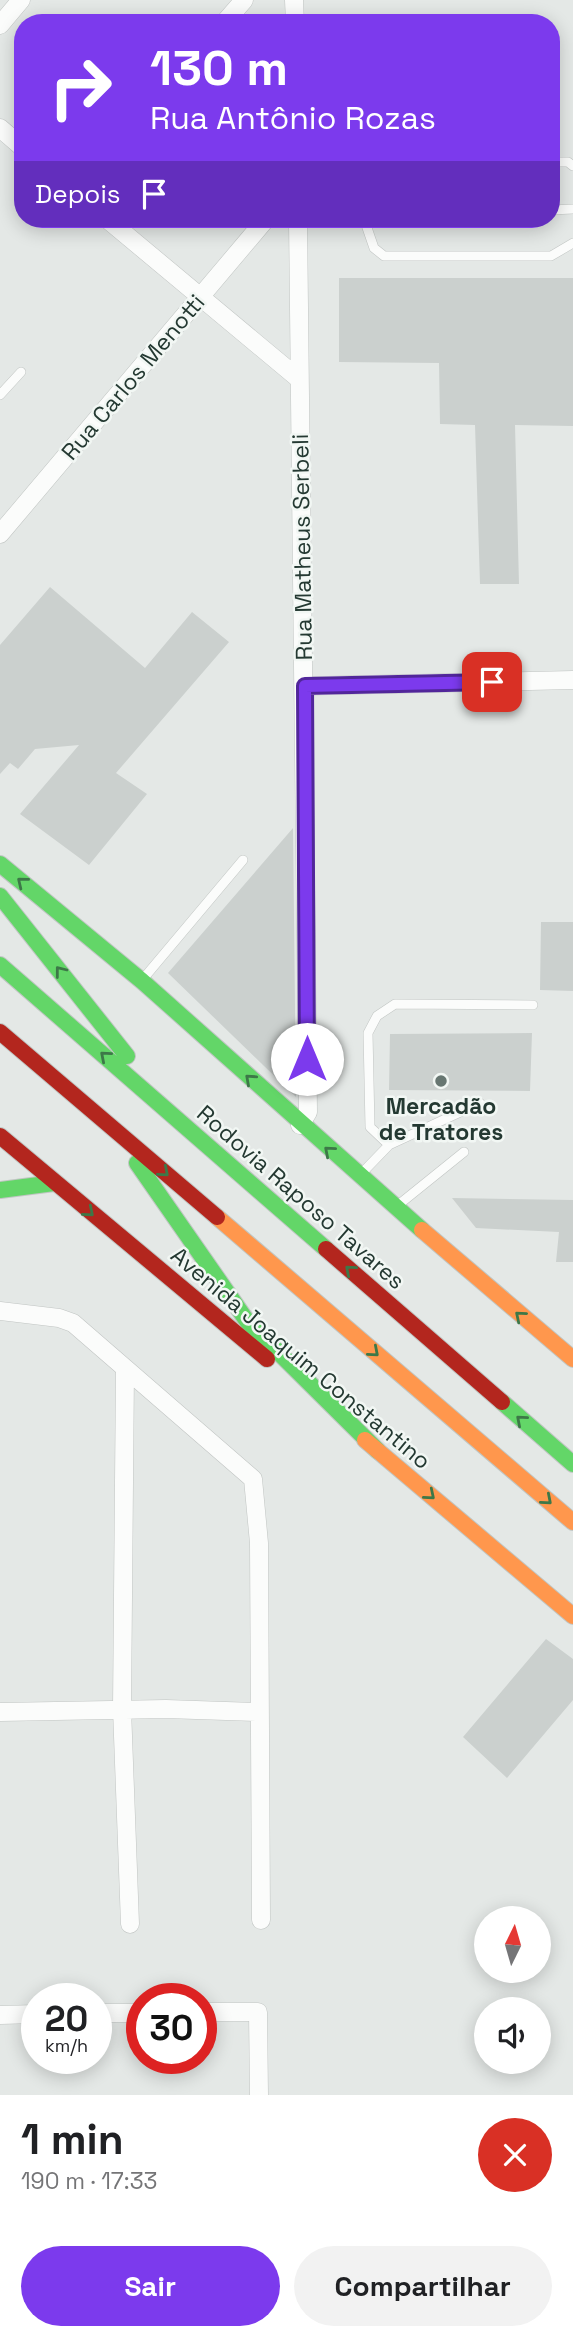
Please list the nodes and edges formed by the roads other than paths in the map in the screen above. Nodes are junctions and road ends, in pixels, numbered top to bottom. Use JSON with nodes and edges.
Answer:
{"nodes":[{"id":1,"x":21,"y":0,"type":"edge"},
{"id":2,"x":244,"y":0,"type":"edge"},
{"id":3,"x":232,"y":14,"type":"edge"},
{"id":4,"x":0,"y":25,"type":"edge"},
{"id":5,"x":0,"y":128,"type":"edge"},
{"id":6,"x":14,"y":140,"type":"edge"},
{"id":7,"x":118,"y":228,"type":"edge"},
{"id":8,"x":258,"y":228,"type":"edge"},
{"id":9,"x":298,"y":228,"type":"edge"},
{"id":10,"x":367,"y":228,"type":"edge"},
{"id":11,"x":573,"y":243,"type":"edge"},
{"id":12,"x":200,"y":297,"type":"junction"},
{"id":13,"x":21,"y":372,"type":"dead end"},
{"id":14,"x":299,"y":379,"type":"junction"},
{"id":15,"x":0,"y":395,"type":"edge"},
{"id":16,"x":0,"y":534,"type":"edge"},
{"id":17,"x":573,"y":680,"type":"edge"},
{"id":18,"x":305,"y":686,"type":"junction"},
{"id":19,"x":243,"y":860,"type":"dead end"},
{"id":20,"x":0,"y":864,"type":"edge"},
{"id":21,"x":0,"y":896,"type":"edge"},
{"id":22,"x":0,"y":965,"type":"edge"},
{"id":23,"x":142,"y":981,"type":"junction"},
{"id":24,"x":533,"y":1005,"type":"dead end"},
{"id":25,"x":0,"y":1032,"type":"edge"},
{"id":26,"x":480,"y":1103,"type":"dead end"},
{"id":27,"x":300,"y":1125,"type":"junction"},
{"id":28,"x":115,"y":1130,"type":"junction"},
{"id":29,"x":0,"y":1136,"type":"edge"},
{"id":30,"x":388,"y":1145,"type":"junction"},
{"id":31,"x":464,"y":1152,"type":"dead end"},
{"id":32,"x":359,"y":1177,"type":"junction"},
{"id":33,"x":54,"y":1183,"type":"junction"},
{"id":34,"x":0,"y":1190,"type":"edge"},
{"id":35,"x":396,"y":1207,"type":"junction"},
{"id":36,"x":308,"y":1233,"type":"junction"},
{"id":37,"x":0,"y":1311,"type":"edge"},
{"id":38,"x":573,"y":1359,"type":"edge"},
{"id":39,"x":125,"y":1370,"type":"junction"},
{"id":40,"x":378,"y":1451,"type":"junction"},
{"id":41,"x":573,"y":1464,"type":"edge"},
{"id":42,"x":573,"y":1522,"type":"edge"},
{"id":43,"x":573,"y":1616,"type":"edge"},
{"id":44,"x":122,"y":1709,"type":"junction"},
{"id":45,"x":0,"y":1712,"type":"edge"},
{"id":46,"x":259,"y":1712,"type":"junction"},
{"id":47,"x":261,"y":1920,"type":"dead end"},
{"id":48,"x":130,"y":1924,"type":"dead end"},
{"id":49,"x":217,"y":2012,"type":"edge"},
{"id":50,"x":21,"y":2014,"type":"edge"},
{"id":51,"x":0,"y":2015,"type":"edge"},
{"id":52,"x":259,"y":2095,"type":"edge"}],
"edges":[{"from":1,"to":4,"type":"street"},
{"from":2,"to":3,"type":"street"},
{"from":5,"to":6,"type":"street"},
{"from":7,"to":12,"type":"street"},
{"from":8,"to":12,"type":"street","name":"Rua Carlos Menotti"},
{"from":9,"to":14,"type":"street","name":"Rua Matheus Serbeli"},
{"from":10,"to":11,"type":"lane"},
{"from":12,"to":14,"type":"street"},
{"from":12,"to":16,"type":"street","name":"Rua Carlos Menotti"},
{"from":13,"to":15,"type":"lane"},
{"from":14,"to":18,"type":"street","name":"Rua Matheus Serbeli"},
{"from":17,"to":18,"type":"street"},
{"from":18,"to":27,"type":"street","name":"Rua Matheus Serbeli"},
{"from":19,"to":23,"type":"lane"},
{"from":23,"to":20,"type":"main road","one_way":true},
{"from":36,"to":21,"type":"main road","one_way":true},
{"from":36,"to":22,"type":"main road","name":"Rodovia Raposo Tavares","one_way":true},
{"from":27,"to":23,"type":"main road","one_way":true},
{"from":24,"to":30,"type":"lane"},
{"from":25,"to":28,"type":"main road"},
{"from":26,"to":30,"type":"lane"},
{"from":32,"to":27,"type":"main road","one_way":true},
{"from":28,"to":40,"type":"main road"},
{"from":28,"to":42,"type":"main road","one_way":true},
{"from":29,"to":33,"type":"main road","name":"Avenida Joaquim Constantino"},
{"from":30,"to":32,"type":"lane"},
{"from":31,"to":35,"type":"lane"},
{"from":32,"to":35,"type":"main road"},
{"from":33,"to":34,"type":"main road"},
{"from":33,"to":40,"type":"main road","name":"Avenida Joaquim Constantino","one_way":true},
{"from":38,"to":35,"type":"main road","one_way":true},
{"from":41,"to":36,"type":"main road","name":"Rodovia Raposo Tavares","one_way":true},
{"from":37,"to":39,"type":"street"},
{"from":39,"to":44,"type":"street"},
{"from":39,"to":46,"type":"street"},
{"from":40,"to":43,"type":"main road","name":"Avenida Joaquim Constantino","one_way":true},
{"from":44,"to":45,"type":"street"},
{"from":44,"to":46,"type":"street"},
{"from":44,"to":48,"type":"street"},
{"from":46,"to":47,"type":"street"},
{"from":49,"to":52,"type":"street"},
{"from":50,"to":51,"type":"street"}]}
